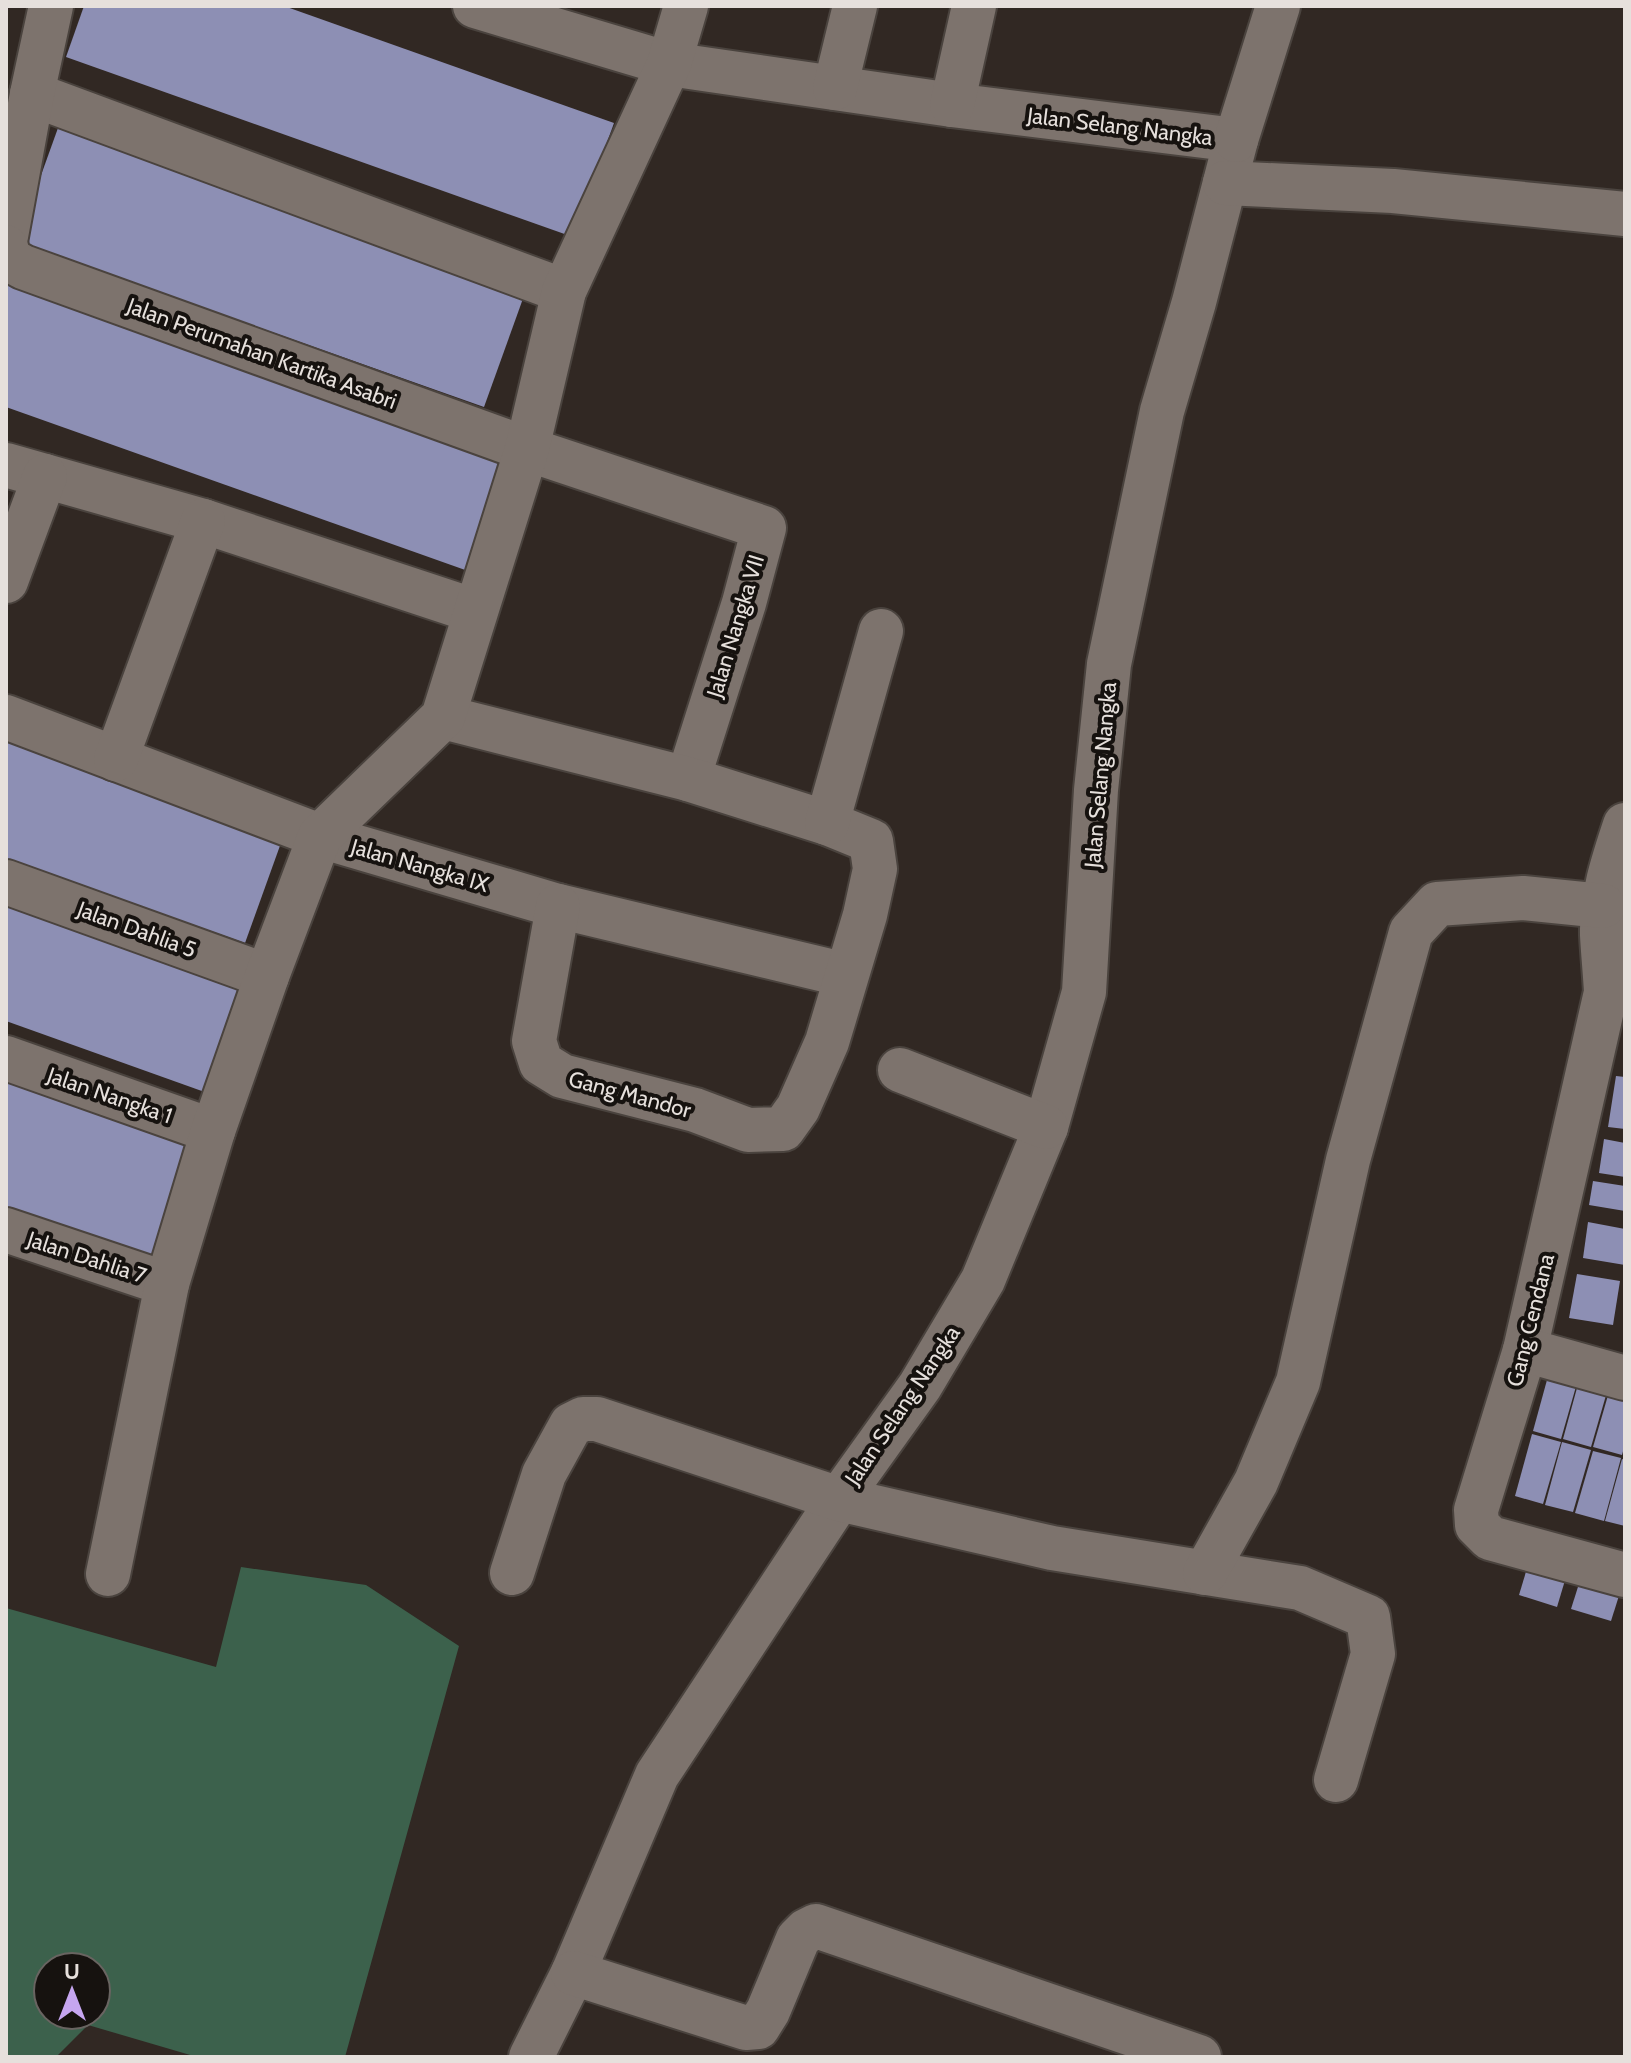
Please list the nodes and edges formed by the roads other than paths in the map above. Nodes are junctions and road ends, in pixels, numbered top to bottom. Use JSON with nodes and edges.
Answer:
{"nodes":[{"id":1,"x":51,"y":6,"type":"edge"},
{"id":2,"x":475,"y":6,"type":"edge"},
{"id":3,"x":686,"y":6,"type":"edge"},
{"id":4,"x":855,"y":6,"type":"edge"},
{"id":5,"x":974,"y":6,"type":"edge"},
{"id":6,"x":1278,"y":6,"type":"edge"},
{"id":7,"x":669,"y":64,"type":"junction"},
{"id":8,"x":835,"y":88,"type":"junction"},
{"id":9,"x":32,"y":94,"type":"junction"},
{"id":10,"x":952,"y":105,"type":"junction"},
{"id":11,"x":1236,"y":140,"type":"junction"},
{"id":12,"x":1225,"y":183,"type":"junction"},
{"id":13,"x":1625,"y":214,"type":"edge"},
{"id":14,"x":6,"y":236,"type":"edge"},
{"id":15,"x":6,"y":247,"type":"edge"},
{"id":16,"x":564,"y":291,"type":"junction"},
{"id":17,"x":527,"y":449,"type":"junction"},
{"id":18,"x":25,"y":470,"type":"edge"},
{"id":19,"x":203,"y":521,"type":"junction"},
{"id":20,"x":6,"y":581,"type":"edge"},
{"id":21,"x":475,"y":611,"type":"junction"},
{"id":22,"x":881,"y":631,"type":"dead end"},
{"id":23,"x":6,"y":717,"type":"edge"},
{"id":24,"x":443,"y":717,"type":"junction"},
{"id":25,"x":116,"y":759,"type":"junction"},
{"id":26,"x":688,"y":779,"type":"junction"},
{"id":27,"x":827,"y":823,"type":"junction"},
{"id":28,"x":1625,"y":825,"type":"edge"},
{"id":29,"x":320,"y":836,"type":"junction"},
{"id":30,"x":6,"y":882,"type":"edge"},
{"id":31,"x":558,"y":906,"type":"junction"},
{"id":32,"x":1603,"y":906,"type":"junction"},
{"id":33,"x":1615,"y":959,"type":"edge"},
{"id":34,"x":846,"y":975,"type":"junction"},
{"id":35,"x":267,"y":976,"type":"junction"},
{"id":36,"x":6,"y":1058,"type":"edge"},
{"id":37,"x":900,"y":1070,"type":"dead end"},
{"id":38,"x":1046,"y":1127,"type":"junction"},
{"id":39,"x":213,"y":1131,"type":"junction"},
{"id":40,"x":6,"y":1230,"type":"edge"},
{"id":41,"x":167,"y":1284,"type":"junction"},
{"id":42,"x":1525,"y":1350,"type":"junction"},
{"id":43,"x":1625,"y":1378,"type":"edge"},
{"id":44,"x":839,"y":1499,"type":"junction"},
{"id":45,"x":512,"y":1573,"type":"dead end"},
{"id":46,"x":1205,"y":1573,"type":"junction"},
{"id":47,"x":108,"y":1574,"type":"dead end"},
{"id":48,"x":1625,"y":1575,"type":"edge"},
{"id":49,"x":1336,"y":1780,"type":"dead end"},
{"id":50,"x":573,"y":1973,"type":"junction"},
{"id":51,"x":531,"y":2057,"type":"edge"},
{"id":52,"x":1196,"y":2057,"type":"edge"}],
"edges":[{"from":1,"to":9,"type":"street"},
{"from":2,"to":7,"type":"street","name":"Jalan Selang Nangka"},
{"from":3,"to":7,"type":"street"},
{"from":4,"to":8,"type":"street"},
{"from":5,"to":10,"type":"street"},
{"from":6,"to":11,"type":"street"},
{"from":7,"to":8,"type":"street","name":"Jalan Selang Nangka"},
{"from":7,"to":16,"type":"street"},
{"from":8,"to":10,"type":"street","name":"Jalan Selang Nangka"},
{"from":9,"to":14,"type":"street"},
{"from":9,"to":16,"type":"street"},
{"from":10,"to":11,"type":"street","name":"Jalan Selang Nangka"},
{"from":11,"to":12,"type":"street","name":"Jalan Selang Nangka"},
{"from":12,"to":13,"type":"street"},
{"from":12,"to":38,"type":"street","name":"Jalan Selang Nangka"},
{"from":15,"to":17,"type":"street","name":"Jalan Perumahan Kartika Asabri"},
{"from":16,"to":17,"type":"street"},
{"from":17,"to":21,"type":"street"},
{"from":17,"to":26,"type":"street","name":"Jalan Nangka VII"},
{"from":18,"to":19,"type":"street"},
{"from":18,"to":20,"type":"street"},
{"from":19,"to":21,"type":"street"},
{"from":19,"to":25,"type":"street"},
{"from":21,"to":24,"type":"street"},
{"from":22,"to":27,"type":"street"},
{"from":23,"to":25,"type":"street","name":"Jalan Nangka IX"},
{"from":24,"to":26,"type":"street"},
{"from":24,"to":29,"type":"street"},
{"from":25,"to":29,"type":"street","name":"Jalan Nangka IX"},
{"from":26,"to":27,"type":"street"},
{"from":27,"to":34,"type":"street"},
{"from":28,"to":32,"type":"street","name":"Gang Cendana"},
{"from":29,"to":31,"type":"street","name":"Jalan Nangka IX"},
{"from":29,"to":35,"type":"street"},
{"from":30,"to":35,"type":"street","name":"Jalan Dahlia 5"},
{"from":31,"to":34,"type":"street","name":"Jalan Nangka IX"},
{"from":31,"to":34,"type":"street","name":"Gang Mandor"},
{"from":32,"to":33,"type":"street","name":"Gang Cendana"},
{"from":32,"to":46,"type":"street"},
{"from":33,"to":42,"type":"street","name":"Gang Cendana"},
{"from":35,"to":39,"type":"street"},
{"from":36,"to":39,"type":"street","name":"Jalan Nangka 1"},
{"from":37,"to":38,"type":"street"},
{"from":38,"to":44,"type":"street","name":"Jalan Selang Nangka"},
{"from":39,"to":41,"type":"street"},
{"from":40,"to":41,"type":"street","name":"Jalan Dahlia 7"},
{"from":41,"to":47,"type":"street"},
{"from":42,"to":43,"type":"street"},
{"from":42,"to":48,"type":"street","name":"Gang Cendana"},
{"from":44,"to":45,"type":"street"},
{"from":44,"to":46,"type":"street"},
{"from":44,"to":50,"type":"street","name":"Jalan Selang Nangka"},
{"from":46,"to":49,"type":"street"},
{"from":50,"to":51,"type":"street","name":"Jalan Selang Nangka"},
{"from":50,"to":52,"type":"street"}]}
